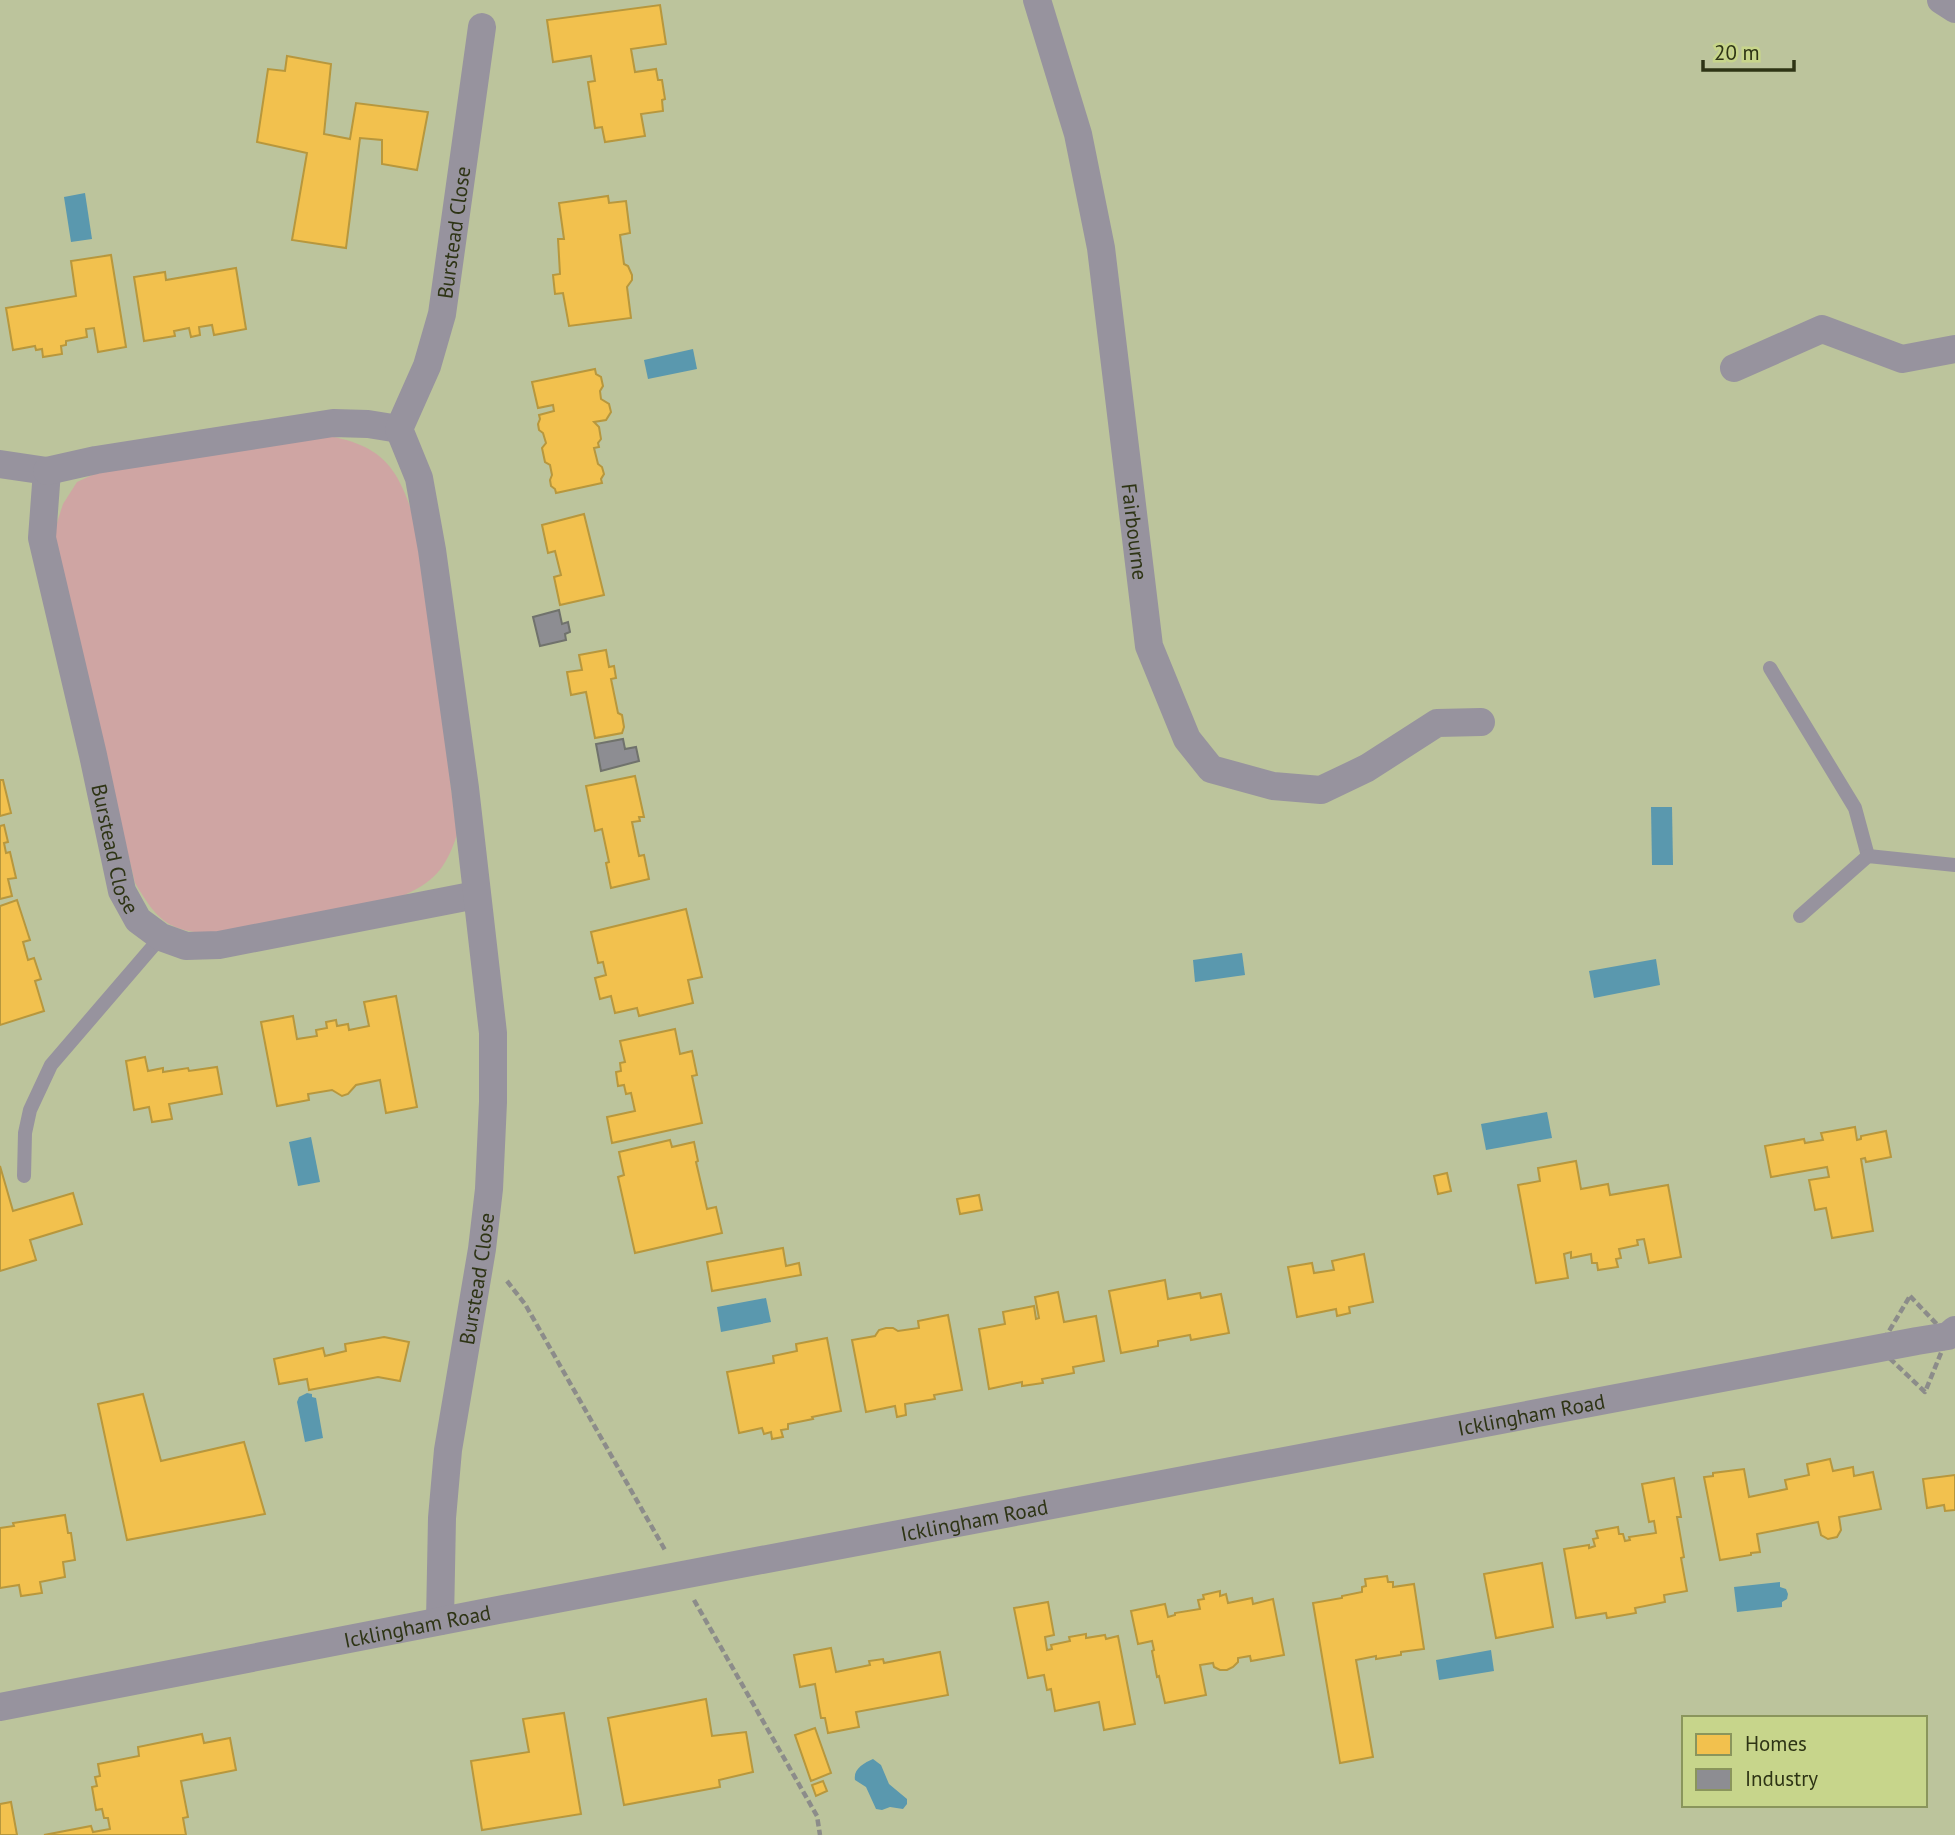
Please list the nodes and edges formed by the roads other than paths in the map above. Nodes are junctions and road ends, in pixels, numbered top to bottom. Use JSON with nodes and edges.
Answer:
{"nodes":[{"id":1,"x":1037,"y":0,"type":"edge"},
{"id":2,"x":1941,"y":0,"type":"edge"},
{"id":3,"x":1955,"y":9,"type":"edge"},
{"id":4,"x":482,"y":27,"type":"dead end"},
{"id":5,"x":1955,"y":349,"type":"edge"},
{"id":6,"x":1734,"y":369,"type":"dead end"},
{"id":7,"x":399,"y":429,"type":"junction"},
{"id":8,"x":0,"y":464,"type":"edge"},
{"id":9,"x":47,"y":471,"type":"junction"},
{"id":10,"x":1770,"y":668,"type":"dead end"},
{"id":11,"x":1481,"y":722,"type":"dead end"},
{"id":12,"x":1868,"y":856,"type":"junction"},
{"id":13,"x":1955,"y":865,"type":"edge"},
{"id":14,"x":477,"y":895,"type":"junction"},
{"id":15,"x":1800,"y":916,"type":"dead end"},
{"id":16,"x":161,"y":937,"type":"junction"},
{"id":17,"x":24,"y":1176,"type":"dead end"},
{"id":18,"x":1953,"y":1334,"type":"edge"},
{"id":19,"x":440,"y":1621,"type":"junction"},
{"id":20,"x":0,"y":1707,"type":"edge"}],
"edges":[{"from":1,"to":11,"type":"street","name":"Fairbourne"},
{"from":2,"to":3,"type":"street"},
{"from":4,"to":7,"type":"street","name":"Burstead Close"},
{"from":5,"to":6,"type":"street"},
{"from":7,"to":9,"type":"street"},
{"from":7,"to":14,"type":"street","name":"Burstead Close"},
{"from":8,"to":9,"type":"street"},
{"from":9,"to":16,"type":"street","name":"Burstead Close"},
{"from":10,"to":12,"type":"lane"},
{"from":12,"to":13,"type":"lane"},
{"from":12,"to":15,"type":"lane"},
{"from":14,"to":16,"type":"street","name":"Burstead Close"},
{"from":14,"to":19,"type":"street","name":"Burstead Close"},
{"from":16,"to":17,"type":"lane"},
{"from":18,"to":19,"type":"street","name":"Icklingham Road"},
{"from":19,"to":20,"type":"street","name":"Icklingham Road"}]}
